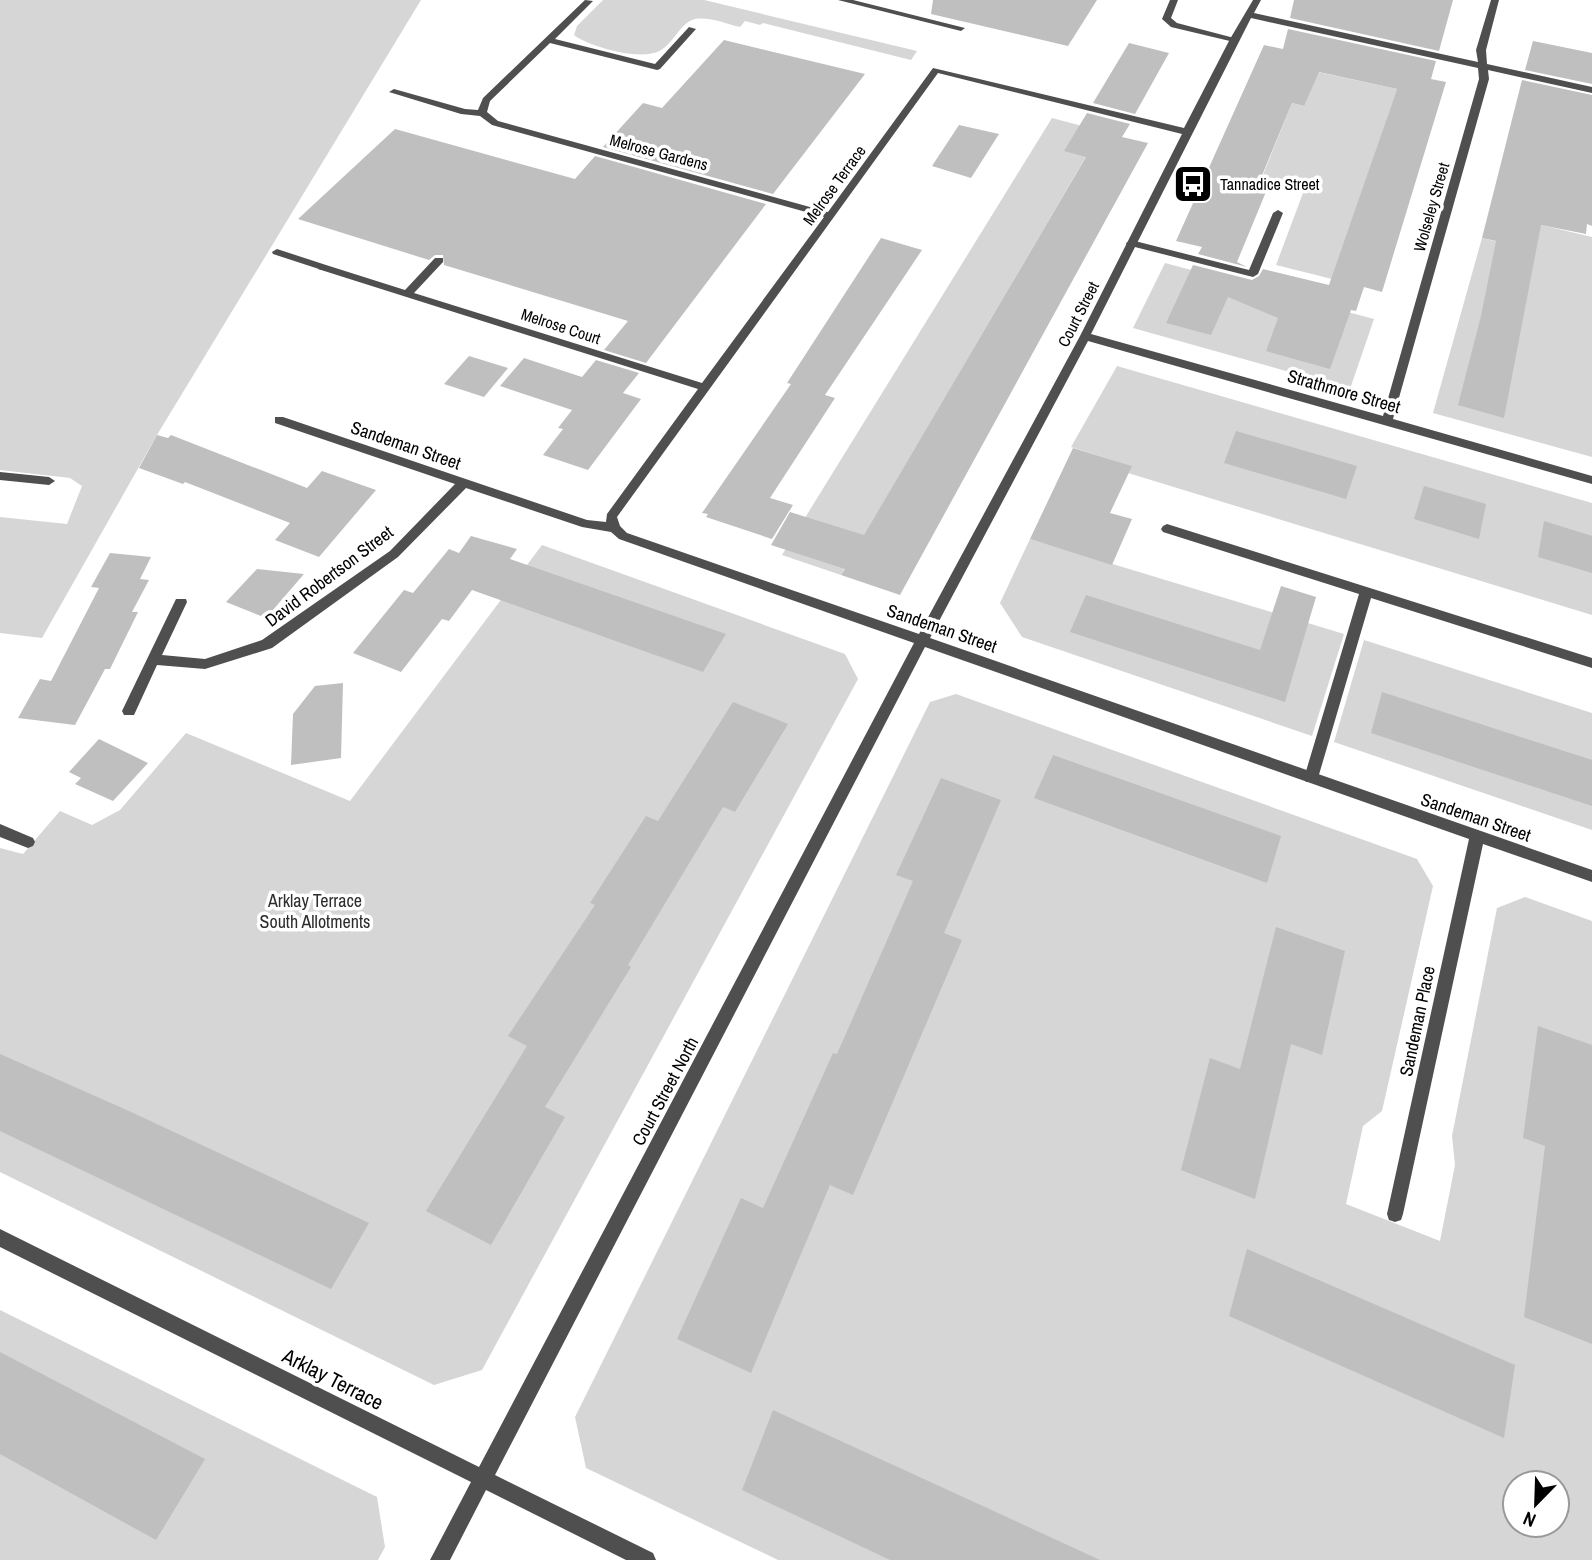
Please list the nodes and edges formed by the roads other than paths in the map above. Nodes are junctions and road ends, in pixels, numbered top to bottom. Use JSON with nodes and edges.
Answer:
{"nodes":[{"id":1,"x":842,"y":0,"type":"edge"},
{"id":2,"x":1174,"y":0,"type":"edge"},
{"id":3,"x":1257,"y":0,"type":"edge"},
{"id":4,"x":1495,"y":0,"type":"edge"},
{"id":5,"x":589,"y":1,"type":"edge"},
{"id":6,"x":1250,"y":15,"type":"junction"},
{"id":7,"x":961,"y":28,"type":"dead end"},
{"id":8,"x":692,"y":29,"type":"dead end"},
{"id":9,"x":1234,"y":39,"type":"junction"},
{"id":10,"x":549,"y":40,"type":"junction"},
{"id":11,"x":1483,"y":66,"type":"junction"},
{"id":12,"x":1592,"y":90,"type":"edge"},
{"id":13,"x":394,"y":92,"type":"dead end"},
{"id":14,"x":482,"y":113,"type":"junction"},
{"id":15,"x":1186,"y":132,"type":"junction"},
{"id":16,"x":1278,"y":212,"type":"dead end"},
{"id":17,"x":831,"y":216,"type":"junction"},
{"id":18,"x":1132,"y":243,"type":"junction"},
{"id":19,"x":277,"y":252,"type":"dead end"},
{"id":20,"x":439,"y":260,"type":"dead end"},
{"id":21,"x":407,"y":294,"type":"junction"},
{"id":22,"x":1085,"y":336,"type":"junction"},
{"id":23,"x":706,"y":388,"type":"junction"},
{"id":24,"x":279,"y":420,"type":"dead end"},
{"id":25,"x":1387,"y":421,"type":"junction"},
{"id":26,"x":0,"y":476,"type":"edge"},
{"id":27,"x":1592,"y":480,"type":"edge"},
{"id":28,"x":49,"y":481,"type":"dead end"},
{"id":29,"x":463,"y":483,"type":"junction"},
{"id":30,"x":614,"y":528,"type":"junction"},
{"id":31,"x":1167,"y":529,"type":"dead end"},
{"id":32,"x":1366,"y":592,"type":"junction"},
{"id":33,"x":181,"y":602,"type":"dead end"},
{"id":34,"x":923,"y":639,"type":"junction"},
{"id":35,"x":154,"y":660,"type":"junction"},
{"id":36,"x":1592,"y":663,"type":"edge"},
{"id":37,"x":129,"y":711,"type":"dead end"},
{"id":38,"x":1311,"y":778,"type":"junction"},
{"id":39,"x":0,"y":830,"type":"edge"},
{"id":40,"x":1477,"y":836,"type":"junction"},
{"id":41,"x":28,"y":842,"type":"dead end"},
{"id":42,"x":1592,"y":876,"type":"edge"},
{"id":43,"x":1395,"y":1214,"type":"dead end"},
{"id":44,"x":0,"y":1237,"type":"edge"},
{"id":45,"x":481,"y":1478,"type":"junction"},
{"id":46,"x":440,"y":1560,"type":"edge"},
{"id":47,"x":646,"y":1560,"type":"edge"}],
"edges":[{"from":1,"to":7,"type":"street"},
{"from":2,"to":9,"type":"street"},
{"from":3,"to":6,"type":"street","name":"Court Street"},
{"from":4,"to":11,"type":"street","name":"Wolseley Street"},
{"from":5,"to":10,"type":"street"},
{"from":6,"to":9,"type":"street","name":"Court Street"},
{"from":6,"to":11,"type":"street"},
{"from":8,"to":10,"type":"street"},
{"from":9,"to":15,"type":"street","name":"Court Street"},
{"from":10,"to":14,"type":"street"},
{"from":11,"to":12,"type":"street"},
{"from":11,"to":25,"type":"street","name":"Wolseley Street"},
{"from":13,"to":14,"type":"street","name":"Melrose Gardens"},
{"from":14,"to":17,"type":"street","name":"Melrose Gardens"},
{"from":15,"to":17,"type":"street","name":"Melrose Terrace"},
{"from":15,"to":18,"type":"street","name":"Court Street"},
{"from":16,"to":18,"type":"street"},
{"from":17,"to":23,"type":"street","name":"Melrose Terrace"},
{"from":18,"to":22,"type":"street","name":"Court Street"},
{"from":19,"to":21,"type":"street","name":"Melrose Court"},
{"from":20,"to":21,"type":"street"},
{"from":21,"to":23,"type":"street","name":"Melrose Court"},
{"from":22,"to":25,"type":"street","name":"Strathmore Street"},
{"from":22,"to":34,"type":"street","name":"Court Street"},
{"from":23,"to":30,"type":"street","name":"Melrose Terrace"},
{"from":24,"to":29,"type":"street","name":"Sandeman Street"},
{"from":25,"to":27,"type":"street","name":"Strathmore Street"},
{"from":26,"to":28,"type":"street"},
{"from":29,"to":30,"type":"street","name":"Sandeman Street"},
{"from":29,"to":35,"type":"street","name":"David Robertson Street"},
{"from":30,"to":34,"type":"street","name":"Sandeman Street"},
{"from":31,"to":32,"type":"street"},
{"from":32,"to":36,"type":"street"},
{"from":32,"to":38,"type":"street"},
{"from":33,"to":35,"type":"street"},
{"from":34,"to":38,"type":"street","name":"Sandeman Street"},
{"from":34,"to":45,"type":"street","name":"Court Street North"},
{"from":35,"to":37,"type":"street"},
{"from":38,"to":40,"type":"street","name":"Sandeman Street"},
{"from":39,"to":41,"type":"street"},
{"from":40,"to":42,"type":"street","name":"Sandeman Street"},
{"from":40,"to":43,"type":"street","name":"Sandeman Place"},
{"from":44,"to":45,"type":"street","name":"Arklay Terrace"},
{"from":45,"to":46,"type":"street","name":"Court Street North"},
{"from":45,"to":47,"type":"street","name":"Arklay Terrace"}]}
